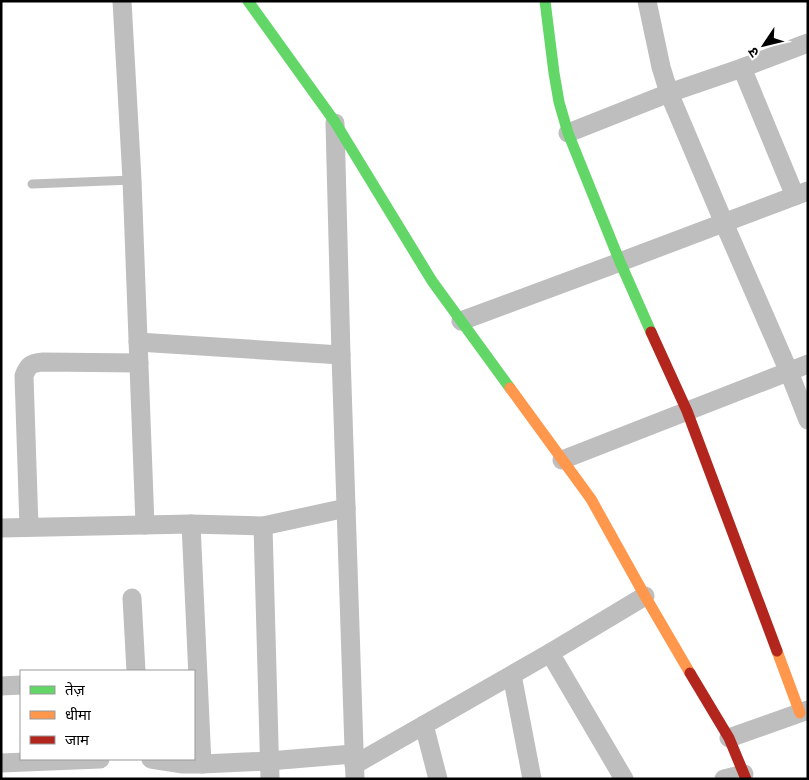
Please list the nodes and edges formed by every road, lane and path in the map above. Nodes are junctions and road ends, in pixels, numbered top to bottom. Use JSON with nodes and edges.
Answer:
{"nodes":[{"id":1,"x":122,"y":1,"type":"edge"},
{"id":2,"x":248,"y":1,"type":"edge"},
{"id":3,"x":545,"y":1,"type":"edge"},
{"id":4,"x":647,"y":1,"type":"edge"},
{"id":5,"x":808,"y":43,"type":"edge"},
{"id":6,"x":742,"y":68,"type":"junction"},
{"id":7,"x":669,"y":93,"type":"junction"},
{"id":8,"x":335,"y":122,"type":"junction"},
{"id":9,"x":568,"y":133,"type":"junction"},
{"id":10,"x":132,"y":180,"type":"junction"},
{"id":11,"x":32,"y":184,"type":"dead end"},
{"id":12,"x":802,"y":194,"type":"edge"},
{"id":13,"x":724,"y":223,"type":"junction"},
{"id":14,"x":620,"y":262,"type":"junction"},
{"id":15,"x":461,"y":321,"type":"junction"},
{"id":16,"x":138,"y":342,"type":"junction"},
{"id":17,"x":341,"y":355,"type":"junction"},
{"id":18,"x":139,"y":362,"type":"junction"},
{"id":19,"x":808,"y":364,"type":"edge"},
{"id":20,"x":789,"y":372,"type":"junction"},
{"id":21,"x":687,"y":411,"type":"junction"},
{"id":22,"x":808,"y":420,"type":"edge"},
{"id":23,"x":562,"y":460,"type":"junction"},
{"id":24,"x":346,"y":508,"type":"junction"},
{"id":25,"x":192,"y":524,"type":"junction"},
{"id":26,"x":145,"y":525,"type":"junction"},
{"id":27,"x":263,"y":526,"type":"junction"},
{"id":28,"x":29,"y":527,"type":"junction"},
{"id":29,"x":1,"y":528,"type":"edge"},
{"id":30,"x":645,"y":596,"type":"junction"},
{"id":31,"x":132,"y":598,"type":"dead end"},
{"id":32,"x":550,"y":653,"type":"junction"},
{"id":33,"x":136,"y":670,"type":"edge"},
{"id":34,"x":512,"y":675,"type":"junction"},
{"id":35,"x":20,"y":685,"type":"edge"},
{"id":36,"x":1,"y":686,"type":"edge"},
{"id":37,"x":804,"y":711,"type":"edge"},
{"id":38,"x":424,"y":725,"type":"junction"},
{"id":39,"x":729,"y":738,"type":"junction"},
{"id":40,"x":94,"y":760,"type":"edge"},
{"id":41,"x":157,"y":760,"type":"edge"},
{"id":42,"x":1,"y":763,"type":"edge"},
{"id":43,"x":202,"y":764,"type":"junction"},
{"id":44,"x":354,"y":766,"type":"edge"},
{"id":45,"x":33,"y":770,"type":"edge"},
{"id":46,"x":270,"y":770,"type":"edge"},
{"id":47,"x":745,"y":776,"type":"edge"},
{"id":48,"x":438,"y":779,"type":"edge"},
{"id":49,"x":532,"y":779,"type":"edge"},
{"id":50,"x":624,"y":779,"type":"edge"},
{"id":51,"x":724,"y":779,"type":"edge"}],
"edges":[{"from":1,"to":10,"type":"street"},
{"from":2,"to":8,"type":"street"},
{"from":3,"to":9,"type":"street"},
{"from":4,"to":7,"type":"street"},
{"from":5,"to":6,"type":"street"},
{"from":6,"to":7,"type":"street"},
{"from":6,"to":12,"type":"street"},
{"from":7,"to":9,"type":"street"},
{"from":7,"to":13,"type":"street"},
{"from":8,"to":15,"type":"street"},
{"from":8,"to":17,"type":"street"},
{"from":9,"to":14,"type":"street"},
{"from":10,"to":11,"type":"lane"},
{"from":10,"to":16,"type":"street"},
{"from":12,"to":13,"type":"street"},
{"from":13,"to":14,"type":"street"},
{"from":13,"to":20,"type":"street"},
{"from":14,"to":15,"type":"street"},
{"from":14,"to":21,"type":"street"},
{"from":15,"to":23,"type":"street"},
{"from":16,"to":17,"type":"street"},
{"from":16,"to":18,"type":"street"},
{"from":17,"to":24,"type":"street"},
{"from":18,"to":26,"type":"street"},
{"from":18,"to":28,"type":"street"},
{"from":19,"to":20,"type":"street"},
{"from":20,"to":21,"type":"street"},
{"from":20,"to":22,"type":"street"},
{"from":21,"to":23,"type":"street"},
{"from":21,"to":37,"type":"street"},
{"from":23,"to":30,"type":"street"},
{"from":24,"to":27,"type":"street"},
{"from":24,"to":44,"type":"street"},
{"from":25,"to":26,"type":"street"},
{"from":25,"to":27,"type":"street"},
{"from":25,"to":43,"type":"street"},
{"from":26,"to":28,"type":"street"},
{"from":27,"to":46,"type":"street"},
{"from":28,"to":29,"type":"street"},
{"from":30,"to":32,"type":"street"},
{"from":30,"to":39,"type":"street"},
{"from":31,"to":33,"type":"street"},
{"from":32,"to":34,"type":"street"},
{"from":32,"to":50,"type":"street"},
{"from":34,"to":38,"type":"street"},
{"from":34,"to":49,"type":"street"},
{"from":35,"to":36,"type":"street"},
{"from":37,"to":39,"type":"street"},
{"from":38,"to":44,"type":"street"},
{"from":38,"to":48,"type":"street"},
{"from":39,"to":47,"type":"street"},
{"from":40,"to":45,"type":"street"},
{"from":41,"to":43,"type":"street"},
{"from":42,"to":45,"type":"street"},
{"from":43,"to":46,"type":"street"},
{"from":44,"to":46,"type":"street"},
{"from":47,"to":51,"type":"street"}]}
